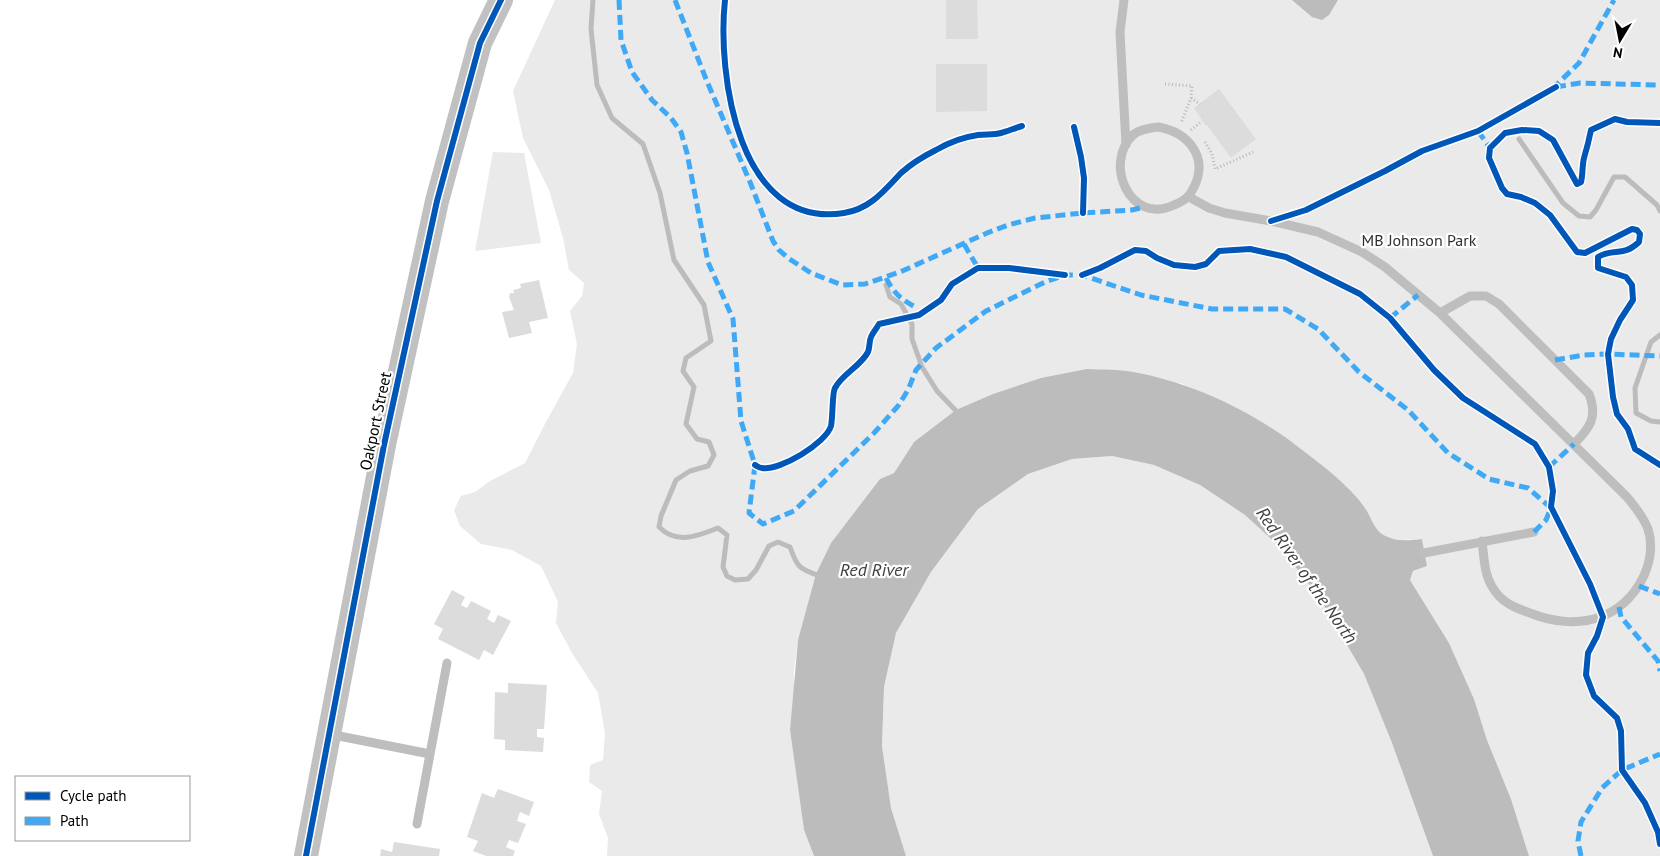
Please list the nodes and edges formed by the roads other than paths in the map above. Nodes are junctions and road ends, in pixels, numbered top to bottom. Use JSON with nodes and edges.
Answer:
{"nodes":[{"id":1,"x":501,"y":0,"type":"edge"},
{"id":2,"x":1124,"y":0,"type":"edge"},
{"id":3,"x":1126,"y":145,"type":"junction"},
{"id":4,"x":1189,"y":197,"type":"junction"},
{"id":5,"x":1440,"y":313,"type":"junction"},
{"id":6,"x":1574,"y":444,"type":"junction"},
{"id":7,"x":1534,"y":532,"type":"dead end"},
{"id":8,"x":1482,"y":541,"type":"junction"},
{"id":9,"x":1424,"y":553,"type":"dead end"},
{"id":10,"x":447,"y":662,"type":"dead end"},
{"id":11,"x":329,"y":734,"type":"junction"},
{"id":12,"x":430,"y":754,"type":"junction"},
{"id":13,"x":417,"y":824,"type":"dead end"},
{"id":14,"x":306,"y":856,"type":"edge"}],
"edges":[{"from":1,"to":11,"type":"street","name":"Oakport Street"},
{"from":2,"to":3,"type":"lane"},
{"from":3,"to":4,"type":"lane"},
{"from":3,"to":4,"type":"lane"},
{"from":4,"to":5,"type":"lane"},
{"from":5,"to":6,"type":"lane"},
{"from":5,"to":6,"type":"lane"},
{"from":6,"to":8,"type":"lane"},
{"from":7,"to":8,"type":"lane"},
{"from":8,"to":9,"type":"lane"},
{"from":10,"to":12,"type":"lane"},
{"from":11,"to":12,"type":"lane"},
{"from":11,"to":14,"type":"street","name":"Oakport Street"},
{"from":12,"to":13,"type":"lane"}]}
